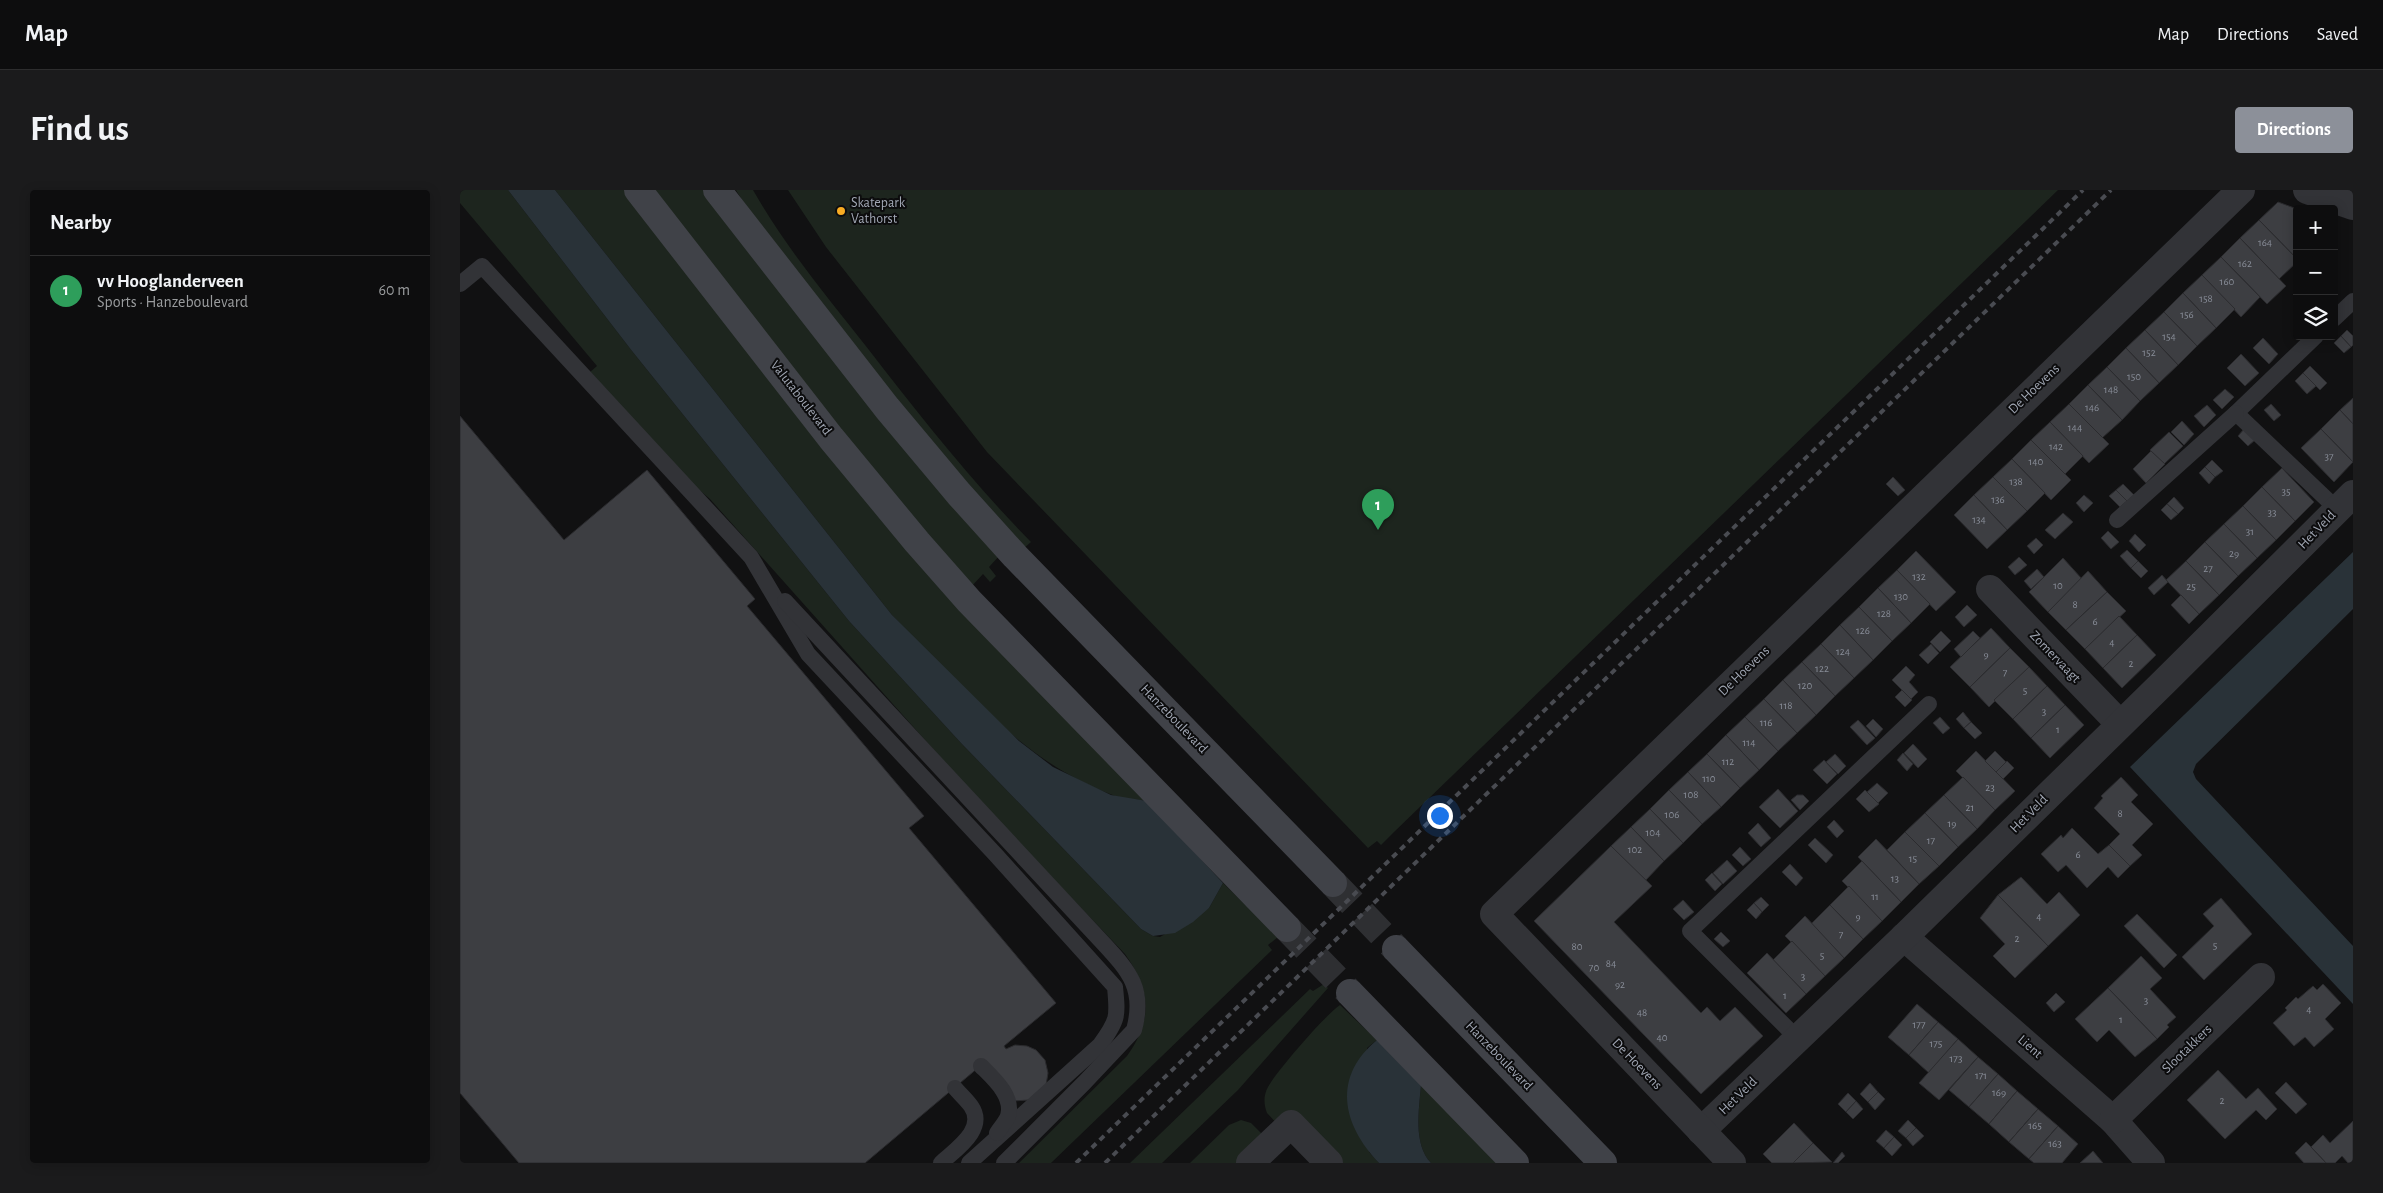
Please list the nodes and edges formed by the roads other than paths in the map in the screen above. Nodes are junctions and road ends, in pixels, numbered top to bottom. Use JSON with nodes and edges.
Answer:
{"nodes":[{"id":1,"x":638,"y":190,"type":"edge"},
{"id":2,"x":717,"y":190,"type":"edge"},
{"id":3,"x":2241,"y":190,"type":"edge"},
{"id":4,"x":2307,"y":190,"type":"edge"},
{"id":5,"x":2353,"y":206,"type":"edge"},
{"id":6,"x":460,"y":284,"type":"edge"},
{"id":7,"x":2353,"y":301,"type":"edge"},
{"id":8,"x":2338,"y":315,"type":"edge"},
{"id":9,"x":2312,"y":340,"type":"edge"},
{"id":10,"x":2236,"y":412,"type":"junction"},
{"id":11,"x":2345,"y":502,"type":"edge"},
{"id":12,"x":2117,"y":520,"type":"dead end"},
{"id":13,"x":765,"y":579,"type":"junction"},
{"id":14,"x":1990,"y":589,"type":"dead end"},
{"id":15,"x":1929,"y":704,"type":"dead end"},
{"id":16,"x":2120,"y":724,"type":"junction"},
{"id":17,"x":1332,"y":883,"type":"tunnel mouth"},
{"id":18,"x":1287,"y":928,"type":"tunnel mouth"},
{"id":19,"x":1904,"y":937,"type":"junction"},
{"id":20,"x":1396,"y":948,"type":"tunnel mouth"},
{"id":21,"x":2261,"y":977,"type":"dead end"},
{"id":22,"x":1350,"y":993,"type":"tunnel mouth"},
{"id":23,"x":1797,"y":1038,"type":"junction"},
{"id":24,"x":981,"y":1066,"type":"dead end"},
{"id":25,"x":954,"y":1088,"type":"dead end"},
{"id":26,"x":2113,"y":1120,"type":"junction"},
{"id":27,"x":1701,"y":1131,"type":"junction"},
{"id":28,"x":984,"y":1151,"type":"junction"},
{"id":29,"x":941,"y":1163,"type":"edge"},
{"id":30,"x":970,"y":1163,"type":"edge"},
{"id":31,"x":1004,"y":1163,"type":"edge"},
{"id":32,"x":1250,"y":1163,"type":"edge"},
{"id":33,"x":1329,"y":1163,"type":"edge"},
{"id":34,"x":1515,"y":1163,"type":"edge"},
{"id":35,"x":1603,"y":1163,"type":"edge"},
{"id":36,"x":1732,"y":1163,"type":"edge"},
{"id":37,"x":2150,"y":1163,"type":"edge"}],
"edges":[{"from":1,"to":18,"type":"main road","name":"Valutaboulevard"},
{"from":2,"to":17,"type":"main road","name":"Hanzeboulevard"},
{"from":3,"to":27,"type":"street","name":"De Hoevens"},
{"from":4,"to":5,"type":"street"},
{"from":6,"to":13,"type":"lane"},
{"from":7,"to":8,"type":"lane"},
{"from":9,"to":10,"type":"lane"},
{"from":10,"to":11,"type":"lane"},
{"from":10,"to":12,"type":"lane"},
{"from":11,"to":16,"type":"street","name":"Het Veld"},
{"from":13,"to":28,"type":"lane"},
{"from":13,"to":31,"type":"lane"},
{"from":14,"to":16,"type":"street","name":"Zomervaagt"},
{"from":15,"to":23,"type":"lane"},
{"from":16,"to":19,"type":"street","name":"Het Veld"},
{"from":19,"to":23,"type":"street","name":"Het Veld"},
{"from":19,"to":26,"type":"street","name":"Lient"},
{"from":20,"to":35,"type":"main road","name":"Hanzeboulevard"},
{"from":21,"to":26,"type":"street","name":"Slootakkers"},
{"from":22,"to":34,"type":"main road"},
{"from":23,"to":27,"type":"street","name":"Het Veld"},
{"from":24,"to":28,"type":"lane"},
{"from":25,"to":29,"type":"lane"},
{"from":26,"to":37,"type":"street","name":"Lient"},
{"from":27,"to":36,"type":"street","name":"De Hoevens"},
{"from":28,"to":30,"type":"lane"},
{"from":32,"to":33,"type":"street"}]}
